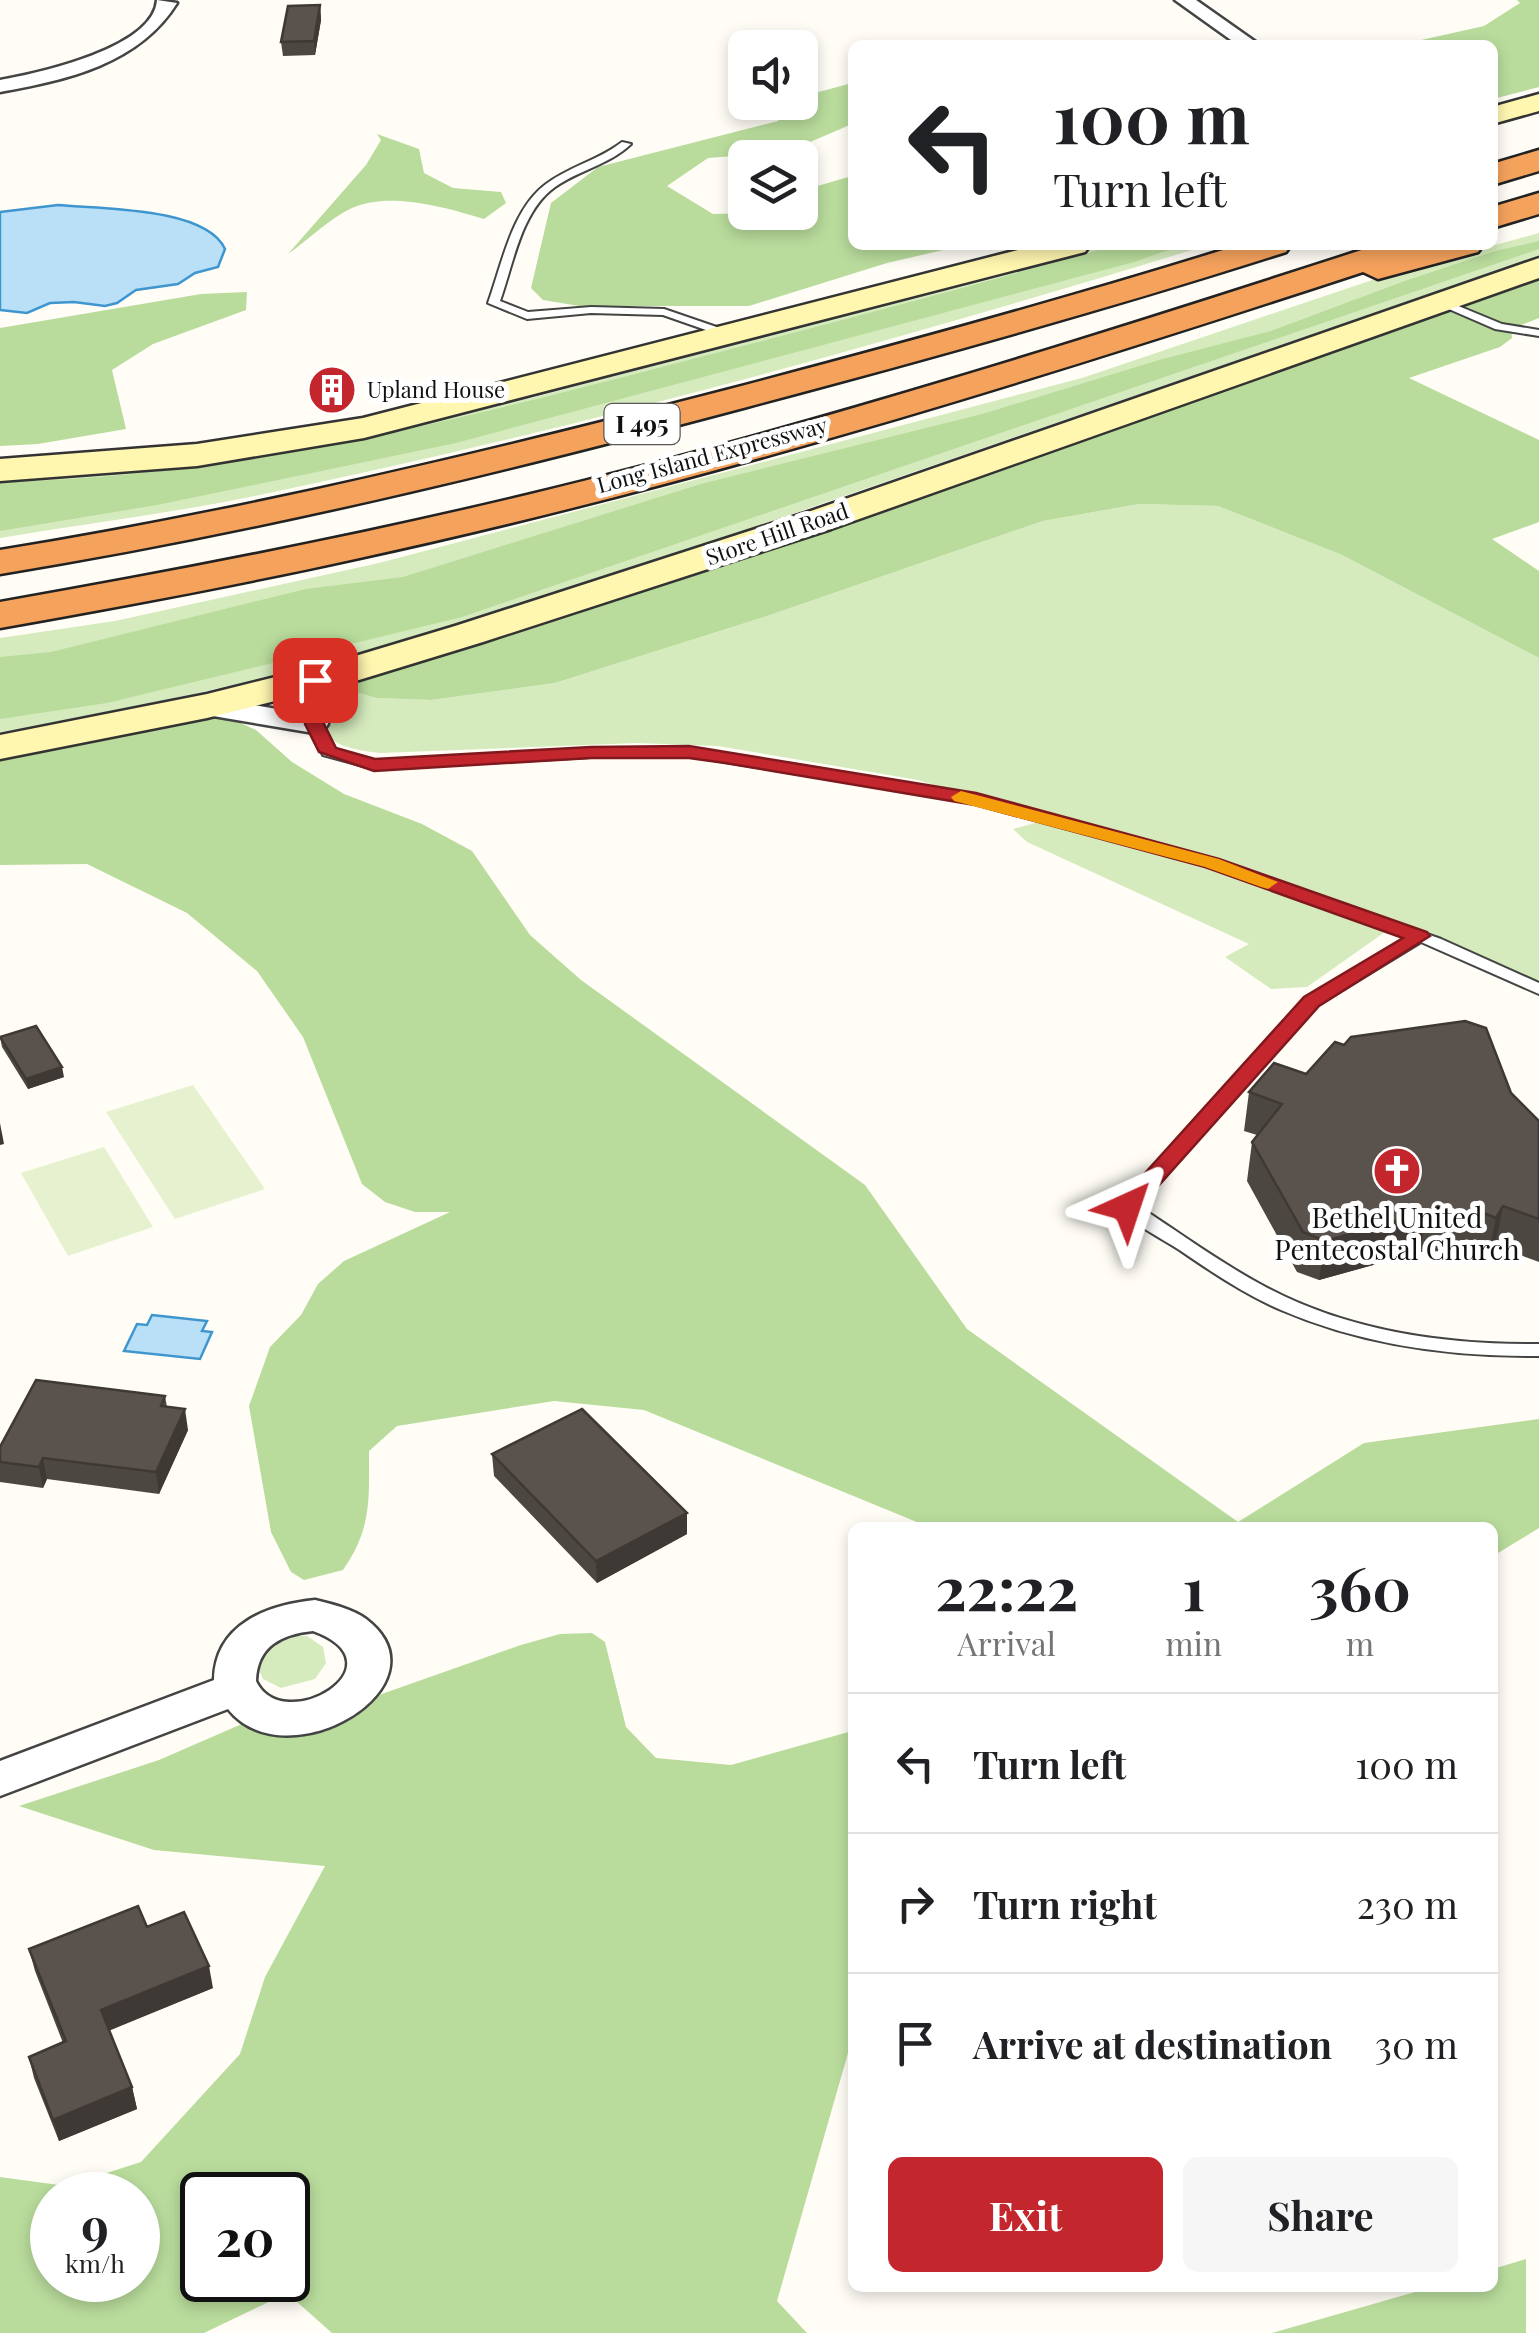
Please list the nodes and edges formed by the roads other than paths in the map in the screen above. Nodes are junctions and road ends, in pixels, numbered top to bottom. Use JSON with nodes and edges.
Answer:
{"nodes":[{"id":1,"x":166,"y":0,"type":"edge"},
{"id":2,"x":1184,"y":0,"type":"edge"},
{"id":3,"x":1244,"y":40,"type":"edge"},
{"id":4,"x":0,"y":86,"type":"edge"},
{"id":5,"x":1539,"y":102,"type":"edge"},
{"id":6,"x":1498,"y":114,"type":"edge"},
{"id":7,"x":626,"y":144,"type":"dead end"},
{"id":8,"x":1539,"y":160,"type":"edge"},
{"id":9,"x":1498,"y":173,"type":"edge"},
{"id":10,"x":1539,"y":203,"type":"edge"},
{"id":11,"x":1498,"y":216,"type":"edge"},
{"id":12,"x":1539,"y":226,"type":"edge"},
{"id":13,"x":1498,"y":236,"type":"edge"},
{"id":14,"x":1055,"y":250,"type":"edge"},
{"id":15,"x":1257,"y":250,"type":"edge"},
{"id":16,"x":1396,"y":250,"type":"edge"},
{"id":17,"x":1448,"y":250,"type":"edge"},
{"id":18,"x":1539,"y":267,"type":"edge"},
{"id":19,"x":1439,"y":301,"type":"junction"},
{"id":20,"x":1539,"y":333,"type":"edge"},
{"id":21,"x":730,"y":335,"type":"junction"},
{"id":22,"x":1080,"y":351,"type":"junction"},
{"id":23,"x":0,"y":470,"type":"edge"},
{"id":24,"x":0,"y":562,"type":"edge"},
{"id":25,"x":0,"y":615,"type":"edge"},
{"id":26,"x":315,"y":680,"type":"junction"},
{"id":27,"x":207,"y":706,"type":"junction"},
{"id":28,"x":314,"y":724,"type":"junction"},
{"id":29,"x":0,"y":748,"type":"edge"},
{"id":30,"x":1419,"y":936,"type":"junction"},
{"id":31,"x":1539,"y":989,"type":"edge"},
{"id":32,"x":1539,"y":1350,"type":"edge"},
{"id":33,"x":236,"y":1689,"type":"dead end"},
{"id":34,"x":0,"y":1779,"type":"edge"}],
"edges":[{"from":1,"to":4,"type":"street"},
{"from":2,"to":3,"type":"street"},
{"from":5,"to":6,"type":"main road"},
{"from":7,"to":21,"type":"lane"},
{"from":8,"to":9,"type":"highway"},
{"from":10,"to":11,"type":"highway"},
{"from":12,"to":13,"type":"highway"},
{"from":14,"to":21,"type":"main road"},
{"from":15,"to":24,"type":"highway","name":"Long Island Expressway","number":"I 495"},
{"from":16,"to":22,"type":"highway","name":"Long Island Expressway","number":"I 495"},
{"from":17,"to":22,"type":"highway"},
{"from":18,"to":19,"type":"main road","name":"Store Hill Road"},
{"from":19,"to":20,"type":"lane"},
{"from":19,"to":26,"type":"main road","name":"Store Hill Road"},
{"from":21,"to":23,"type":"main road"},
{"from":22,"to":25,"type":"highway","name":"Long Island Expressway","number":"I 495"},
{"from":26,"to":27,"type":"main road","name":"Store Hill Road"},
{"from":26,"to":28,"type":"street"},
{"from":27,"to":28,"type":"street"},
{"from":27,"to":29,"type":"main road","name":"Store Hill Road"},
{"from":28,"to":30,"type":"lane"},
{"from":30,"to":31,"type":"lane"},
{"from":30,"to":32,"type":"lane"},
{"from":33,"to":34,"type":"street"}]}
